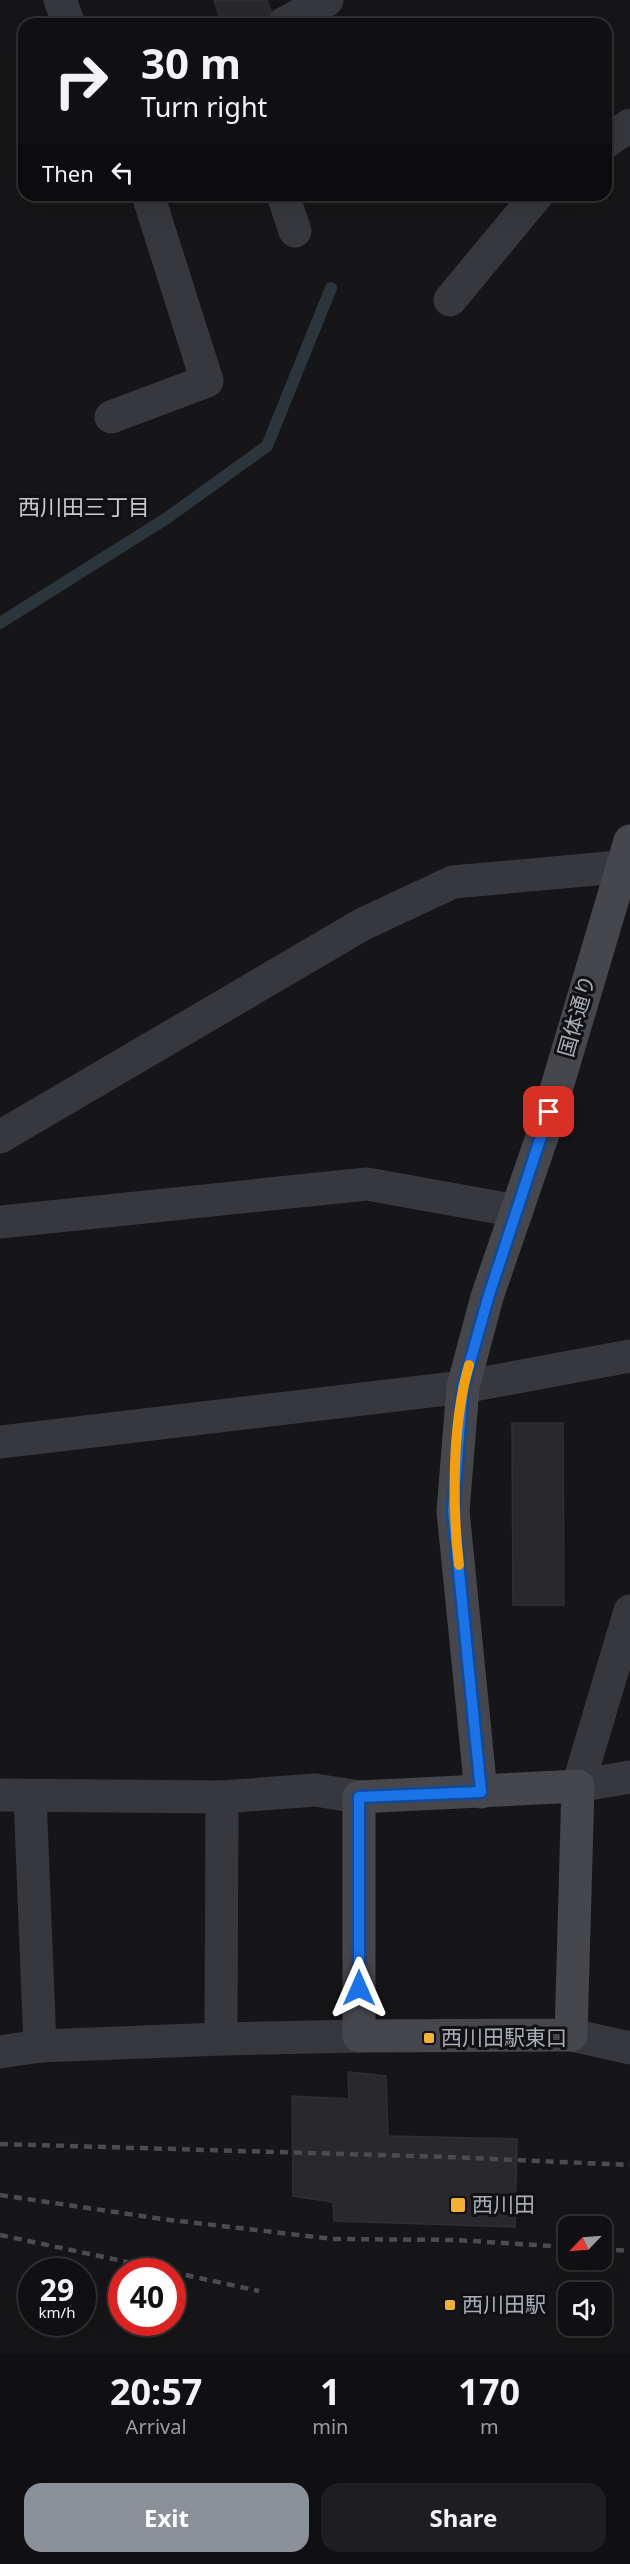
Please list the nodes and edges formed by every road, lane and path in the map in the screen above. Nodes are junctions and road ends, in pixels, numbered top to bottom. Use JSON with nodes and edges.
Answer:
{"nodes":[{"id":1,"x":60,"y":0,"type":"edge"},
{"id":2,"x":327,"y":0,"type":"edge"},
{"id":3,"x":67,"y":18,"type":"edge"},
{"id":4,"x":294,"y":18,"type":"edge"},
{"id":5,"x":630,"y":125,"type":"edge"},
{"id":6,"x":612,"y":138,"type":"edge"},
{"id":7,"x":150,"y":201,"type":"edge"},
{"id":8,"x":285,"y":201,"type":"edge"},
{"id":9,"x":532,"y":201,"type":"edge"},
{"id":10,"x":295,"y":231,"type":"dead end"},
{"id":11,"x":450,"y":300,"type":"dead end"},
{"id":12,"x":111,"y":417,"type":"dead end"},
{"id":13,"x":627,"y":859,"type":"edge"},
{"id":14,"x":0,"y":1137,"type":"edge"},
{"id":15,"x":517,"y":1211,"type":"junction"},
{"id":16,"x":0,"y":1222,"type":"edge"},
{"id":17,"x":630,"y":1356,"type":"edge"},
{"id":18,"x":463,"y":1387,"type":"junction"},
{"id":19,"x":0,"y":1442,"type":"edge"},
{"id":20,"x":630,"y":1611,"type":"edge"},
{"id":21,"x":630,"y":1777,"type":"edge"},
{"id":22,"x":578,"y":1786,"type":"junction"},
{"id":23,"x":481,"y":1792,"type":"junction"},
{"id":24,"x":15,"y":1796,"type":"edge"},
{"id":25,"x":222,"y":1797,"type":"junction"},
{"id":26,"x":359,"y":1797,"type":"junction"},
{"id":27,"x":571,"y":2035,"type":"junction"},
{"id":28,"x":359,"y":2036,"type":"junction"},
{"id":29,"x":221,"y":2039,"type":"junction"},
{"id":30,"x":40,"y":2046,"type":"junction"},
{"id":31,"x":630,"y":2048,"type":"edge"},
{"id":32,"x":0,"y":2052,"type":"edge"}],
"edges":[{"from":1,"to":3,"type":"street"},
{"from":2,"to":4,"type":"street"},
{"from":5,"to":6,"type":"street"},
{"from":7,"to":12,"type":"street"},
{"from":8,"to":10,"type":"street"},
{"from":9,"to":11,"type":"street"},
{"from":13,"to":14,"type":"street"},
{"from":13,"to":15,"type":"main road","name":"国体通り"},
{"from":15,"to":16,"type":"street"},
{"from":15,"to":18,"type":"main road","name":"国体通り"},
{"from":17,"to":18,"type":"street"},
{"from":18,"to":19,"type":"street"},
{"from":18,"to":23,"type":"main road","name":"国体通り"},
{"from":20,"to":22,"type":"street"},
{"from":21,"to":22,"type":"street"},
{"from":22,"to":23,"type":"main road"},
{"from":22,"to":27,"type":"main road"},
{"from":23,"to":26,"type":"main road"},
{"from":24,"to":25,"type":"street"},
{"from":24,"to":30,"type":"street"},
{"from":25,"to":26,"type":"street"},
{"from":25,"to":29,"type":"street"},
{"from":26,"to":28,"type":"main road"},
{"from":27,"to":28,"type":"main road"},
{"from":27,"to":31,"type":"street"},
{"from":28,"to":29,"type":"street"},
{"from":29,"to":30,"type":"street"},
{"from":30,"to":32,"type":"street"}]}
